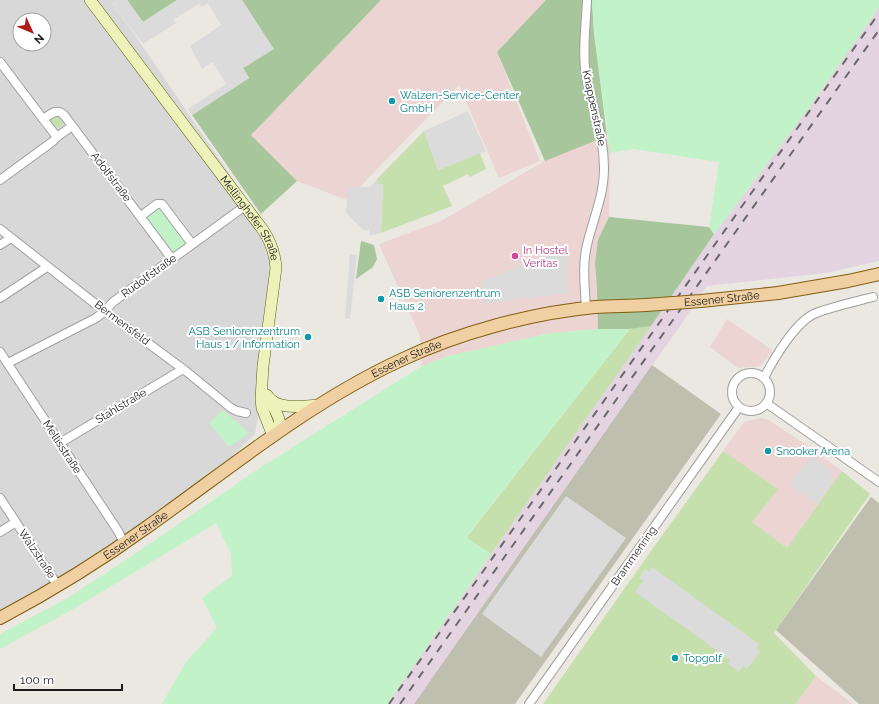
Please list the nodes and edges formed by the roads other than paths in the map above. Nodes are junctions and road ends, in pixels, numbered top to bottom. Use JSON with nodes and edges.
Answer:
{"nodes":[{"id":1,"x":90,"y":0,"type":"edge"},
{"id":2,"x":587,"y":0,"type":"edge"},
{"id":3,"x":0,"y":62,"type":"edge"},
{"id":4,"x":43,"y":119,"type":"junction"},
{"id":5,"x":72,"y":126,"type":"junction"},
{"id":6,"x":57,"y":137,"type":"junction"},
{"id":7,"x":0,"y":180,"type":"edge"},
{"id":8,"x":245,"y":206,"type":"junction"},
{"id":9,"x":141,"y":216,"type":"junction"},
{"id":10,"x":0,"y":229,"type":"edge"},
{"id":11,"x":11,"y":238,"type":"junction"},
{"id":12,"x":192,"y":244,"type":"junction"},
{"id":13,"x":0,"y":245,"type":"edge"},
{"id":14,"x":172,"y":259,"type":"junction"},
{"id":15,"x":47,"y":267,"type":"junction"},
{"id":16,"x":879,"y":274,"type":"edge"},
{"id":17,"x":873,"y":297,"type":"dead end"},
{"id":18,"x":0,"y":298,"type":"edge"},
{"id":19,"x":586,"y":309,"type":"junction"},
{"id":20,"x":105,"y":311,"type":"junction"},
{"id":21,"x":0,"y":352,"type":"edge"},
{"id":22,"x":8,"y":363,"type":"junction"},
{"id":23,"x":183,"y":369,"type":"junction"},
{"id":24,"x":764,"y":378,"type":"junction"},
{"id":25,"x":262,"y":383,"type":"junction"},
{"id":26,"x":270,"y":399,"type":"junction"},
{"id":27,"x":766,"y":403,"type":"junction"},
{"id":28,"x":319,"y":405,"type":"junction"},
{"id":29,"x":739,"y":407,"type":"junction"},
{"id":30,"x":246,"y":413,"type":"dead end"},
{"id":31,"x":273,"y":436,"type":"junction"},
{"id":32,"x":60,"y":443,"type":"junction"},
{"id":33,"x":879,"y":482,"type":"edge"},
{"id":34,"x":0,"y":498,"type":"edge"},
{"id":35,"x":16,"y":522,"type":"junction"},
{"id":36,"x":0,"y":532,"type":"edge"},
{"id":37,"x":124,"y":543,"type":"junction"},
{"id":38,"x":58,"y":586,"type":"junction"},
{"id":39,"x":0,"y":618,"type":"edge"},
{"id":40,"x":529,"y":704,"type":"edge"}],
"edges":[{"from":1,"to":8,"type":"main road","name":"Mellinghofer Straße"},
{"from":2,"to":19,"type":"street","name":"Knappenstraße"},
{"from":3,"to":4,"type":"street"},
{"from":4,"to":5,"type":"street","name":"Adolfstraße"},
{"from":4,"to":6,"type":"street"},
{"from":5,"to":6,"type":"street"},
{"from":5,"to":9,"type":"street","name":"Adolfstraße"},
{"from":6,"to":7,"type":"street"},
{"from":8,"to":12,"type":"street","name":"Rudolfstraße"},
{"from":8,"to":25,"type":"main road","name":"Mellinghofer Straße"},
{"from":9,"to":12,"type":"street"},
{"from":9,"to":14,"type":"street","name":"Adolfstraße"},
{"from":10,"to":11,"type":"street","name":"Bermensfeld"},
{"from":11,"to":13,"type":"street"},
{"from":11,"to":15,"type":"street","name":"Bermensfeld"},
{"from":12,"to":14,"type":"street","name":"Rudolfstraße"},
{"from":14,"to":20,"type":"street","name":"Rudolfstraße"},
{"from":15,"to":18,"type":"street"},
{"from":15,"to":20,"type":"street","name":"Bermensfeld"},
{"from":16,"to":19,"type":"main road","name":"Essener Straße","bridge":true},
{"from":17,"to":24,"type":"street"},
{"from":19,"to":28,"type":"main road","name":"Essener Straße"},
{"from":20,"to":22,"type":"street","name":"Rudolfstraße"},
{"from":20,"to":23,"type":"street","name":"Bermensfeld"},
{"from":21,"to":22,"type":"street","name":"Mellisstraße"},
{"from":22,"to":32,"type":"street","name":"Mellisstraße"},
{"from":23,"to":30,"type":"street","name":"Bermensfeld"},
{"from":23,"to":32,"type":"street","name":"Stahlstraße"},
{"from":24,"to":27,"type":"street"},
{"from":24,"to":29,"type":"street"},
{"from":25,"to":26,"type":"main road"},
{"from":25,"to":31,"type":"main road","name":"Mellinghofer Straße"},
{"from":26,"to":28,"type":"main road"},
{"from":26,"to":31,"type":"main road"},
{"from":27,"to":29,"type":"street"},
{"from":27,"to":33,"type":"street"},
{"from":28,"to":31,"type":"main road","name":"Essener Straße"},
{"from":29,"to":40,"type":"street","name":"Brammenring"},
{"from":31,"to":37,"type":"main road","name":"Essener Straße"},
{"from":32,"to":37,"type":"street","name":"Mellisstraße"},
{"from":34,"to":35,"type":"street","name":"Walzstraße"},
{"from":35,"to":36,"type":"street","name":"Walzstraße"},
{"from":35,"to":38,"type":"street","name":"Walzstraße"},
{"from":37,"to":38,"type":"main road","name":"Essener Straße"},
{"from":38,"to":39,"type":"main road","name":"Essener Straße"}]}
